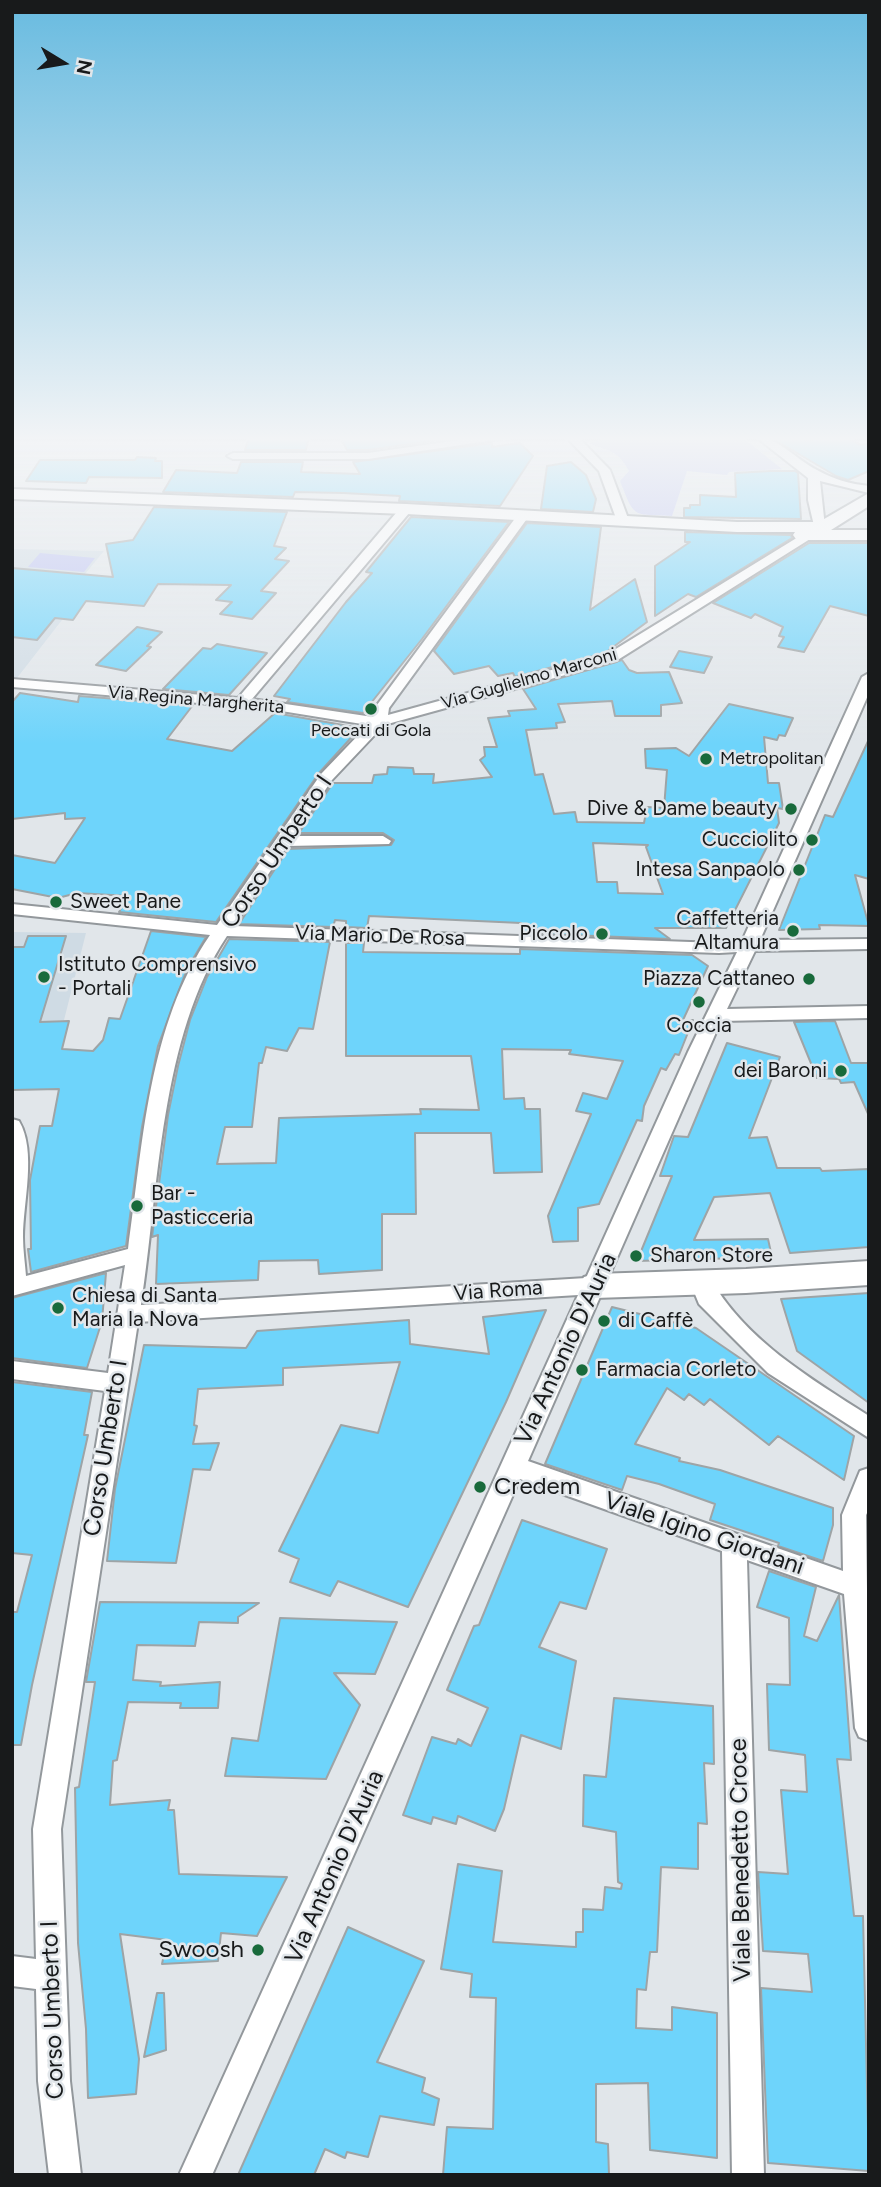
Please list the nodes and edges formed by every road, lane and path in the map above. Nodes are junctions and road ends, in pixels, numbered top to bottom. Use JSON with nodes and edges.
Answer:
{"nodes":[{"id":1,"x":380,"y":539,"type":"edge"},
{"id":2,"x":506,"y":539,"type":"edge"},
{"id":3,"x":792,"y":539,"type":"edge"},
{"id":4,"x":869,"y":677,"type":"edge"},
{"id":5,"x":12,"y":683,"type":"edge"},
{"id":6,"x":242,"y":702,"type":"junction"},
{"id":7,"x":861,"y":712,"type":"edge"},
{"id":8,"x":372,"y":730,"type":"junction"},
{"id":9,"x":283,"y":841,"type":"junction"},
{"id":10,"x":383,"y":841,"type":"dead end"},
{"id":11,"x":12,"y":909,"type":"edge"},
{"id":12,"x":223,"y":931,"type":"junction"},
{"id":13,"x":869,"y":944,"type":"edge"},
{"id":14,"x":748,"y":946,"type":"junction"},
{"id":15,"x":869,"y":1012,"type":"edge"},
{"id":16,"x":713,"y":1016,"type":"junction"},
{"id":17,"x":12,"y":1126,"type":"edge"},
{"id":18,"x":138,"y":1254,"type":"junction"},
{"id":19,"x":869,"y":1273,"type":"edge"},
{"id":20,"x":701,"y":1282,"type":"junction"},
{"id":21,"x":595,"y":1286,"type":"junction"},
{"id":22,"x":14,"y":1287,"type":"edge"},
{"id":23,"x":127,"y":1314,"type":"junction"},
{"id":24,"x":12,"y":1370,"type":"edge"},
{"id":25,"x":117,"y":1382,"type":"junction"},
{"id":26,"x":869,"y":1428,"type":"edge"},
{"id":27,"x":512,"y":1466,"type":"junction"},
{"id":28,"x":869,"y":1478,"type":"edge"},
{"id":29,"x":734,"y":1545,"type":"junction"},
{"id":30,"x":856,"y":1587,"type":"junction"},
{"id":31,"x":869,"y":1728,"type":"edge"},
{"id":32,"x":12,"y":1971,"type":"edge"},
{"id":33,"x":51,"y":1976,"type":"junction"},
{"id":34,"x":65,"y":2175,"type":"edge"},
{"id":35,"x":195,"y":2175,"type":"edge"},
{"id":36,"x":748,"y":2175,"type":"edge"}],
"edges":[{"from":1,"to":6,"type":"street"},
{"from":2,"to":8,"type":"street"},
{"from":3,"to":8,"type":"street","name":"Via Guglielmo Marconi"},
{"from":4,"to":7,"type":"street","name":"Via Antonio D'Auria"},
{"from":5,"to":6,"type":"street","name":"Via Regina Margherita"},
{"from":6,"to":8,"type":"street","name":"Via Regina Margherita"},
{"from":7,"to":14,"type":"street","name":"Via Antonio D'Auria"},
{"from":8,"to":9,"type":"street","name":"Corso Umberto I"},
{"from":9,"to":10,"type":"street"},
{"from":9,"to":12,"type":"street","name":"Corso Umberto I"},
{"from":11,"to":12,"type":"street","name":"Via Mario De Rosa"},
{"from":12,"to":14,"type":"street","name":"Via Mario De Rosa"},
{"from":12,"to":18,"type":"street","name":"Corso Umberto I"},
{"from":13,"to":14,"type":"street","name":"Via Mario De Rosa"},
{"from":14,"to":16,"type":"street","name":"Via Antonio D'Auria"},
{"from":15,"to":16,"type":"street"},
{"from":16,"to":21,"type":"street","name":"Via Antonio D'Auria"},
{"from":17,"to":22,"type":"street"},
{"from":18,"to":22,"type":"street"},
{"from":18,"to":23,"type":"street","name":"Corso Umberto I"},
{"from":19,"to":20,"type":"street","name":"Via Roma"},
{"from":20,"to":21,"type":"street","name":"Via Roma"},
{"from":20,"to":26,"type":"street"},
{"from":21,"to":23,"type":"street","name":"Via Roma"},
{"from":21,"to":27,"type":"street","name":"Via Antonio D'Auria"},
{"from":23,"to":25,"type":"street","name":"Corso Umberto I"},
{"from":24,"to":25,"type":"street"},
{"from":25,"to":33,"type":"street","name":"Corso Umberto I"},
{"from":27,"to":29,"type":"street","name":"Viale Igino Giordani"},
{"from":27,"to":35,"type":"street","name":"Via Antonio D'Auria"},
{"from":28,"to":30,"type":"street"},
{"from":29,"to":30,"type":"street","name":"Viale Igino Giordani"},
{"from":29,"to":36,"type":"street","name":"Viale Benedetto Croce"},
{"from":30,"to":31,"type":"street"},
{"from":32,"to":33,"type":"street"},
{"from":33,"to":34,"type":"street","name":"Corso Umberto I"}]}
